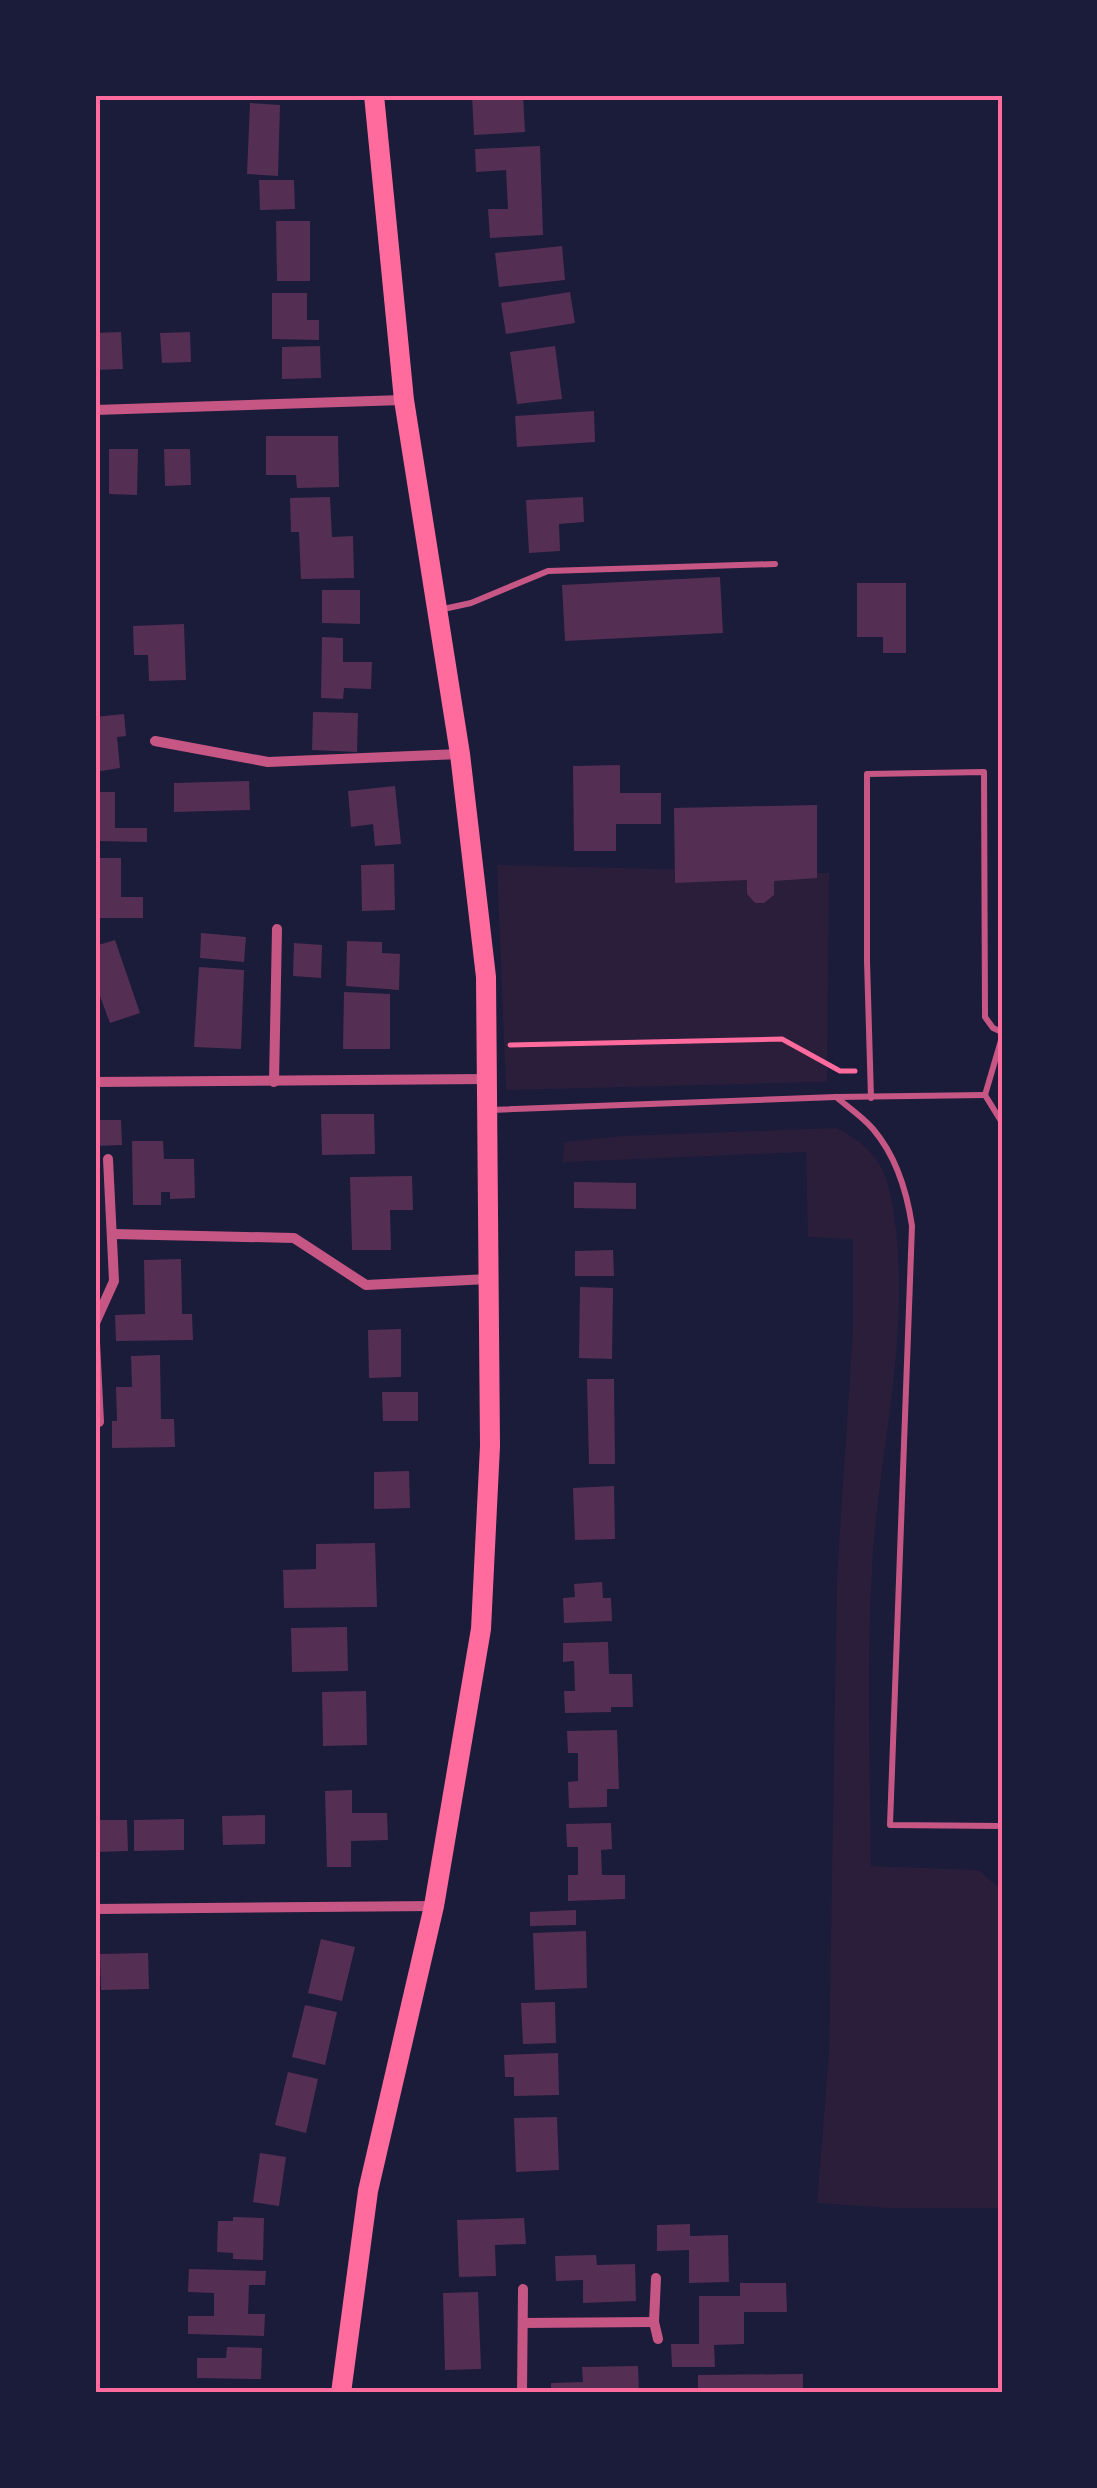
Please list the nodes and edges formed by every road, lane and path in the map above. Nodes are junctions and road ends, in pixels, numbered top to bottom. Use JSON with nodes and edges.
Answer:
{"nodes":[{"id":1,"x":374,"y":95,"type":"edge"},
{"id":2,"x":404,"y":400,"type":"junction"},
{"id":3,"x":95,"y":410,"type":"edge"},
{"id":4,"x":775,"y":564,"type":"dead end"},
{"id":5,"x":437,"y":610,"type":"junction"},
{"id":6,"x":154,"y":741,"type":"dead end"},
{"id":7,"x":460,"y":754,"type":"junction"},
{"id":8,"x":278,"y":929,"type":"dead end"},
{"id":9,"x":1002,"y":1035,"type":"edge"},
{"id":10,"x":487,"y":1046,"type":"junction"},
{"id":11,"x":871,"y":1070,"type":"junction"},
{"id":12,"x":487,"y":1079,"type":"junction"},
{"id":13,"x":95,"y":1082,"type":"edge"},
{"id":14,"x":274,"y":1082,"type":"junction"},
{"id":15,"x":984,"y":1095,"type":"junction"},
{"id":16,"x":836,"y":1096,"type":"junction"},
{"id":17,"x":871,"y":1098,"type":"junction"},
{"id":18,"x":489,"y":1110,"type":"junction"},
{"id":19,"x":108,"y":1159,"type":"dead end"},
{"id":20,"x":113,"y":1234,"type":"junction"},
{"id":21,"x":1002,"y":1240,"type":"edge"},
{"id":22,"x":490,"y":1279,"type":"junction"},
{"id":23,"x":95,"y":1323,"type":"edge"},
{"id":24,"x":95,"y":1342,"type":"edge"},
{"id":25,"x":100,"y":1422,"type":"dead end"},
{"id":26,"x":1002,"y":1826,"type":"edge"},
{"id":27,"x":434,"y":1906,"type":"junction"},
{"id":28,"x":95,"y":1909,"type":"edge"},
{"id":29,"x":656,"y":2278,"type":"dead end"},
{"id":30,"x":523,"y":2288,"type":"dead end"},
{"id":31,"x":654,"y":2322,"type":"junction"},
{"id":32,"x":523,"y":2324,"type":"junction"},
{"id":33,"x":658,"y":2339,"type":"dead end"},
{"id":34,"x":341,"y":2393,"type":"edge"},
{"id":35,"x":522,"y":2393,"type":"edge"}],
"edges":[{"from":1,"to":2,"type":"main road"},
{"from":2,"to":3,"type":"street"},
{"from":2,"to":5,"type":"main road"},
{"from":4,"to":5,"type":"lane"},
{"from":5,"to":7,"type":"main road"},
{"from":6,"to":7,"type":"street"},
{"from":7,"to":10,"type":"main road"},
{"from":8,"to":14,"type":"street"},
{"from":9,"to":11,"type":"lane"},
{"from":9,"to":15,"type":"lane"},
{"from":10,"to":11,"type":"path"},
{"from":10,"to":12,"type":"main road"},
{"from":11,"to":17,"type":"lane"},
{"from":12,"to":14,"type":"street"},
{"from":12,"to":18,"type":"main road"},
{"from":13,"to":14,"type":"street"},
{"from":15,"to":17,"type":"lane"},
{"from":15,"to":21,"type":"lane"},
{"from":16,"to":17,"type":"lane"},
{"from":16,"to":18,"type":"lane"},
{"from":16,"to":26,"type":"lane"},
{"from":18,"to":22,"type":"main road"},
{"from":19,"to":20,"type":"street"},
{"from":20,"to":22,"type":"street"},
{"from":20,"to":23,"type":"street"},
{"from":22,"to":27,"type":"main road"},
{"from":24,"to":25,"type":"street"},
{"from":27,"to":28,"type":"street"},
{"from":27,"to":34,"type":"main road"},
{"from":29,"to":31,"type":"street"},
{"from":30,"to":32,"type":"street"},
{"from":31,"to":32,"type":"street"},
{"from":31,"to":33,"type":"street"},
{"from":32,"to":35,"type":"street"}]}
